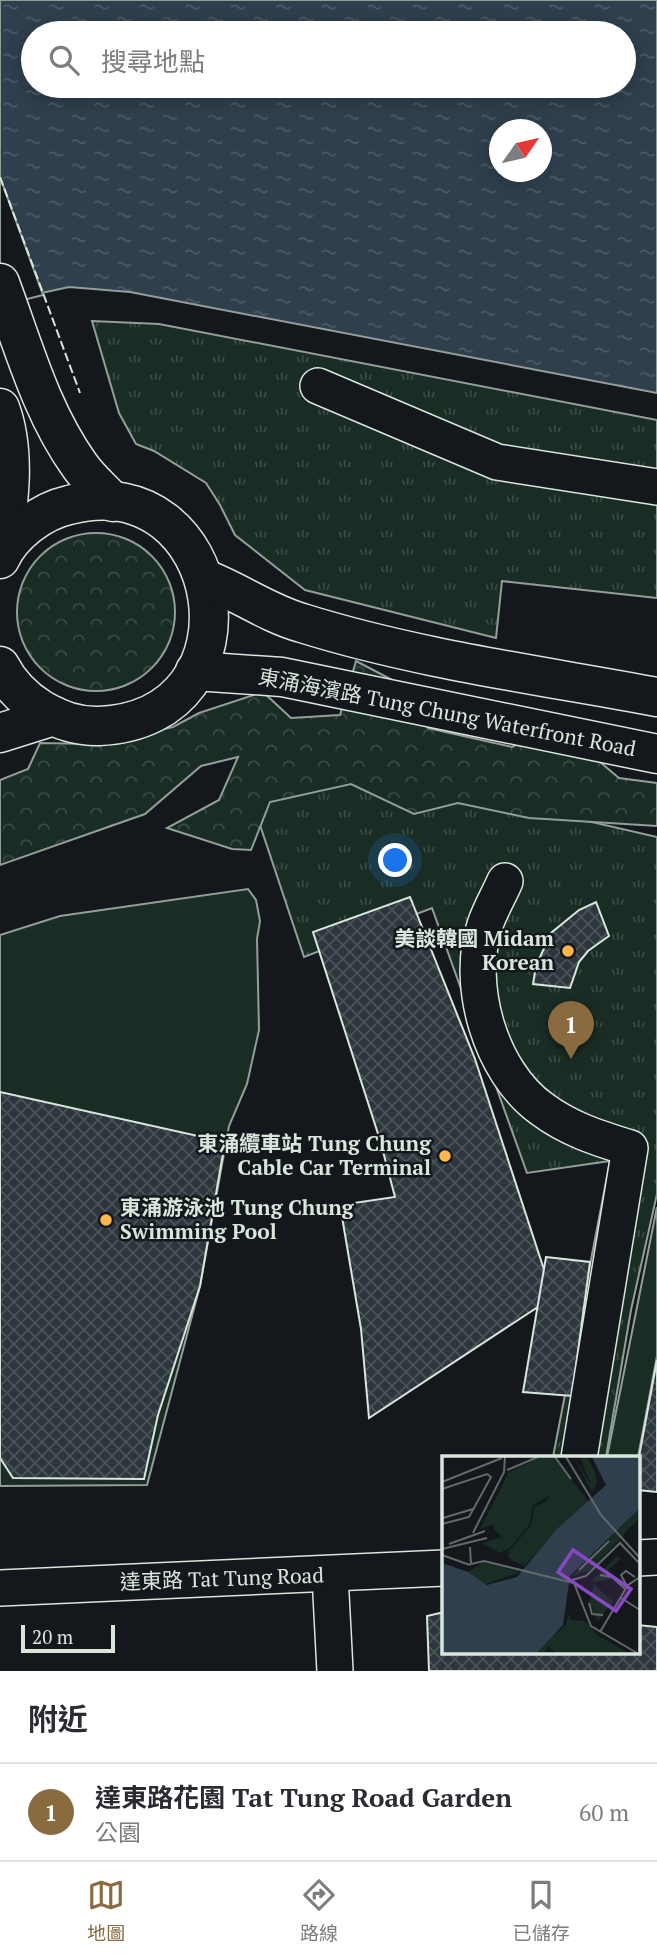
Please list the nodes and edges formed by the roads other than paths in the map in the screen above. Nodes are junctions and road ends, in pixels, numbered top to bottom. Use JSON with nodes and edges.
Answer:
{"nodes":[{"id":1,"x":0,"y":283,"type":"edge"},
{"id":2,"x":318,"y":386,"type":"dead end"},
{"id":3,"x":3,"y":415,"type":"edge"},
{"id":4,"x":657,"y":487,"type":"edge"},
{"id":5,"x":113,"y":502,"type":"junction"},
{"id":6,"x":1,"y":557,"type":"edge"},
{"id":7,"x":205,"y":579,"type":"junction"},
{"id":8,"x":0,"y":666,"type":"edge"},
{"id":9,"x":195,"y":671,"type":"junction"},
{"id":10,"x":657,"y":697,"type":"edge"},
{"id":11,"x":54,"y":716,"type":"junction"},
{"id":12,"x":0,"y":733,"type":"edge"},
{"id":13,"x":657,"y":754,"type":"edge"},
{"id":14,"x":505,"y":881,"type":"dead end"},
{"id":15,"x":579,"y":1456,"type":"edge"},
{"id":16,"x":442,"y":1568,"type":"edge"},
{"id":17,"x":330,"y":1575,"type":"junction"},
{"id":18,"x":0,"y":1588,"type":"edge"},
{"id":19,"x":335,"y":1671,"type":"edge"}],
"edges":[{"from":1,"to":5,"type":"main road"},
{"from":2,"to":4,"type":"street"},
{"from":3,"to":6,"type":"main road"},
{"from":5,"to":6,"type":"main road"},
{"from":5,"to":7,"type":"main road"},
{"from":7,"to":9,"type":"main road"},
{"from":7,"to":10,"type":"main road"},
{"from":8,"to":11,"type":"main road"},
{"from":9,"to":11,"type":"main road"},
{"from":9,"to":13,"type":"main road","name":"東涌海濱路 Tung Chung Waterfront Road"},
{"from":11,"to":12,"type":"main road"},
{"from":14,"to":15,"type":"street"},
{"from":16,"to":17,"type":"street","name":"達東路 Tat Tung Road"},
{"from":17,"to":18,"type":"street","name":"達東路 Tat Tung Road"},
{"from":17,"to":19,"type":"street"}]}
